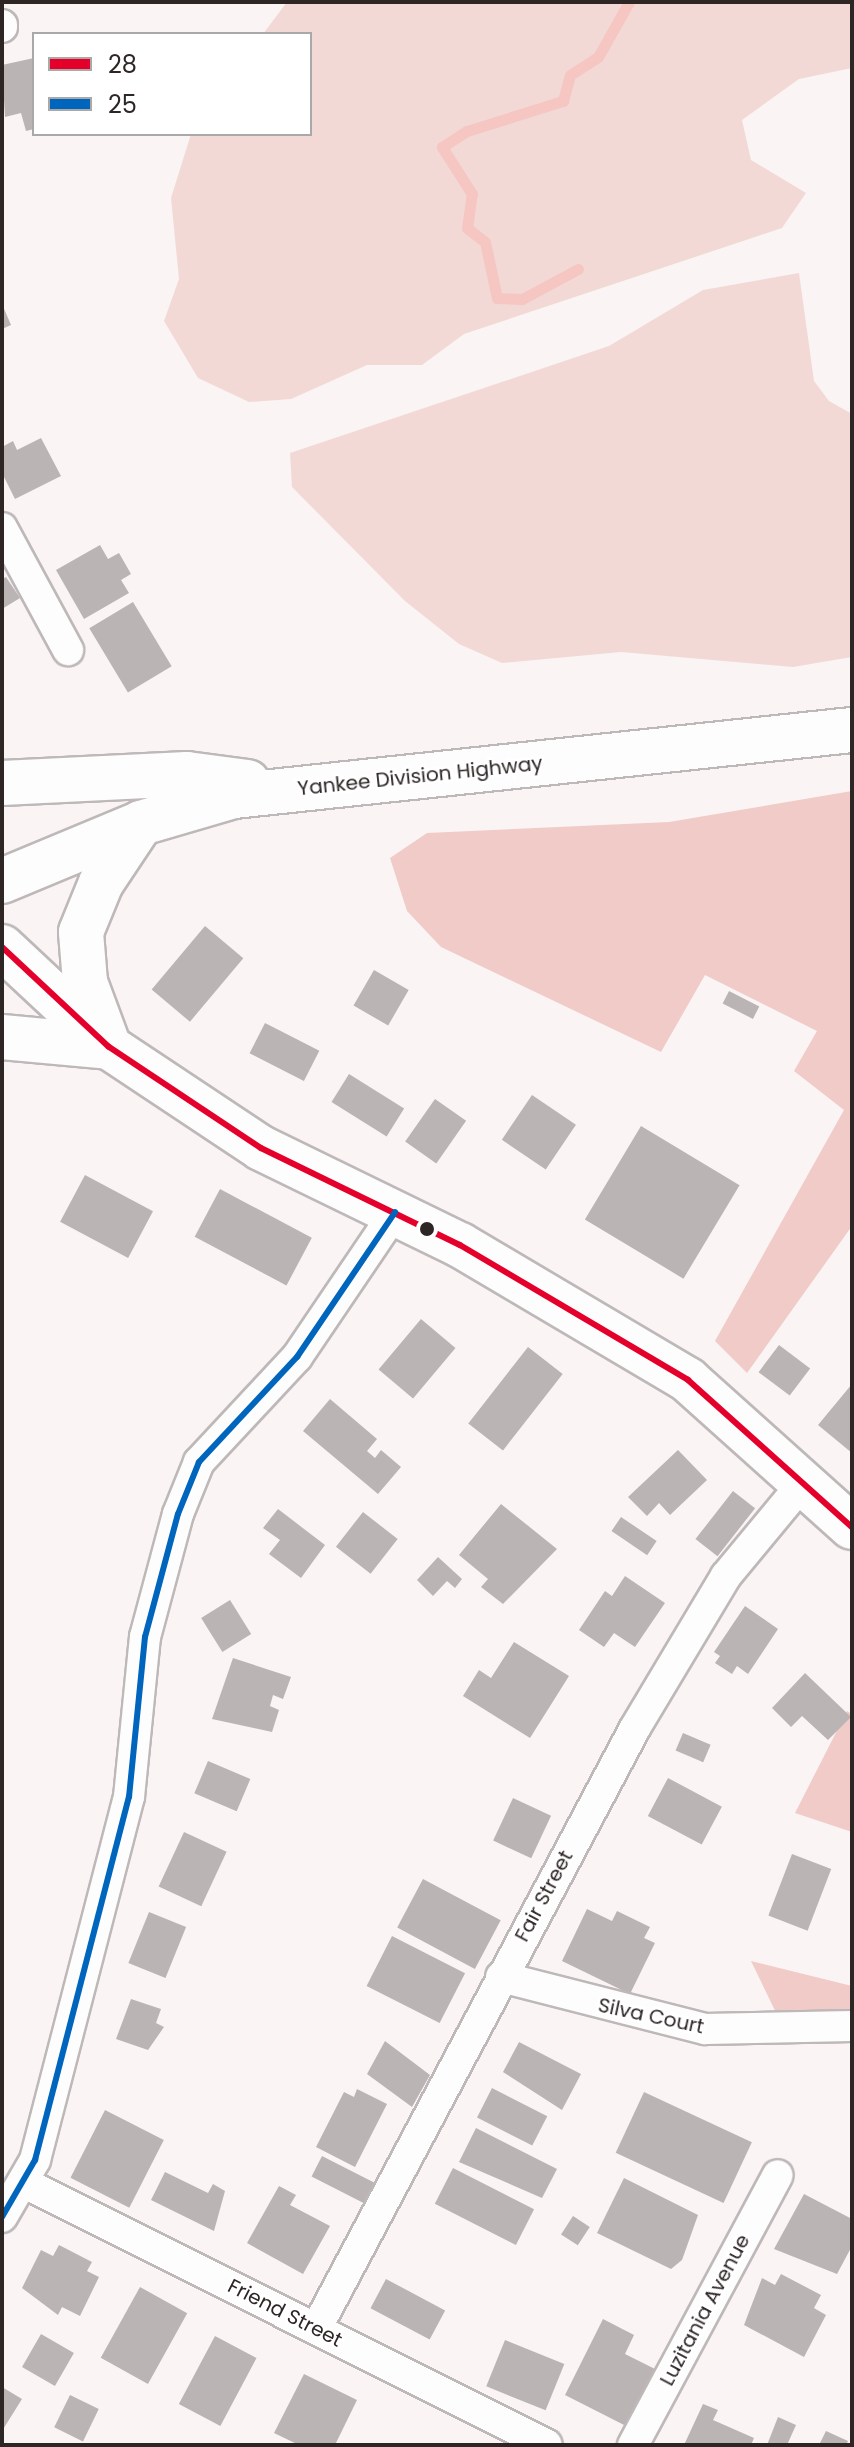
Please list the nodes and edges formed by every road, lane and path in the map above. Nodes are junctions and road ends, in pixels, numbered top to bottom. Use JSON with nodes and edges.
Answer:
{"nodes":[{"id":1,"x":2,"y":528,"type":"edge"},
{"id":2,"x":68,"y":650,"type":"dead end"},
{"id":3,"x":852,"y":730,"type":"edge"},
{"id":4,"x":2,"y":783,"type":"edge"},
{"id":5,"x":297,"y":789,"type":"junction"},
{"id":6,"x":141,"y":823,"type":"junction"},
{"id":7,"x":2,"y":881,"type":"edge"},
{"id":8,"x":2,"y":947,"type":"edge"},
{"id":9,"x":2,"y":1037,"type":"edge"},
{"id":10,"x":109,"y":1047,"type":"junction"},
{"id":11,"x":395,"y":1212,"type":"junction"},
{"id":12,"x":803,"y":1483,"type":"junction"},
{"id":13,"x":852,"y":1527,"type":"edge"},
{"id":14,"x":501,"y":1977,"type":"junction"},
{"id":15,"x":852,"y":2026,"type":"edge"},
{"id":16,"x":778,"y":2175,"type":"dead end"},
{"id":17,"x":23,"y":2182,"type":"junction"},
{"id":18,"x":2,"y":2217,"type":"edge"},
{"id":19,"x":316,"y":2329,"type":"junction"},
{"id":20,"x":547,"y":2445,"type":"edge"},
{"id":21,"x":633,"y":2445,"type":"edge"}],
"edges":[{"from":1,"to":2,"type":"street"},
{"from":3,"to":5,"type":"main road","name":"Yankee Division Highway"},
{"from":4,"to":5,"type":"main road"},
{"from":5,"to":6,"type":"main road","name":"Yankee Division Highway"},
{"from":6,"to":7,"type":"main road","name":"Yankee Division Highway"},
{"from":6,"to":10,"type":"main road"},
{"from":8,"to":10,"type":"main road"},
{"from":9,"to":10,"type":"main road"},
{"from":10,"to":11,"type":"main road"},
{"from":11,"to":12,"type":"main road"},
{"from":11,"to":17,"type":"street"},
{"from":12,"to":13,"type":"main road"},
{"from":12,"to":14,"type":"street","name":"Fair Street"},
{"from":14,"to":15,"type":"street","name":"Silva Court"},
{"from":14,"to":19,"type":"street","name":"Fair Street"},
{"from":16,"to":21,"type":"street","name":"Luzitania Avenue"},
{"from":17,"to":18,"type":"street"},
{"from":17,"to":19,"type":"street","name":"Friend Street"},
{"from":19,"to":20,"type":"street","name":"Friend Street"}]}
